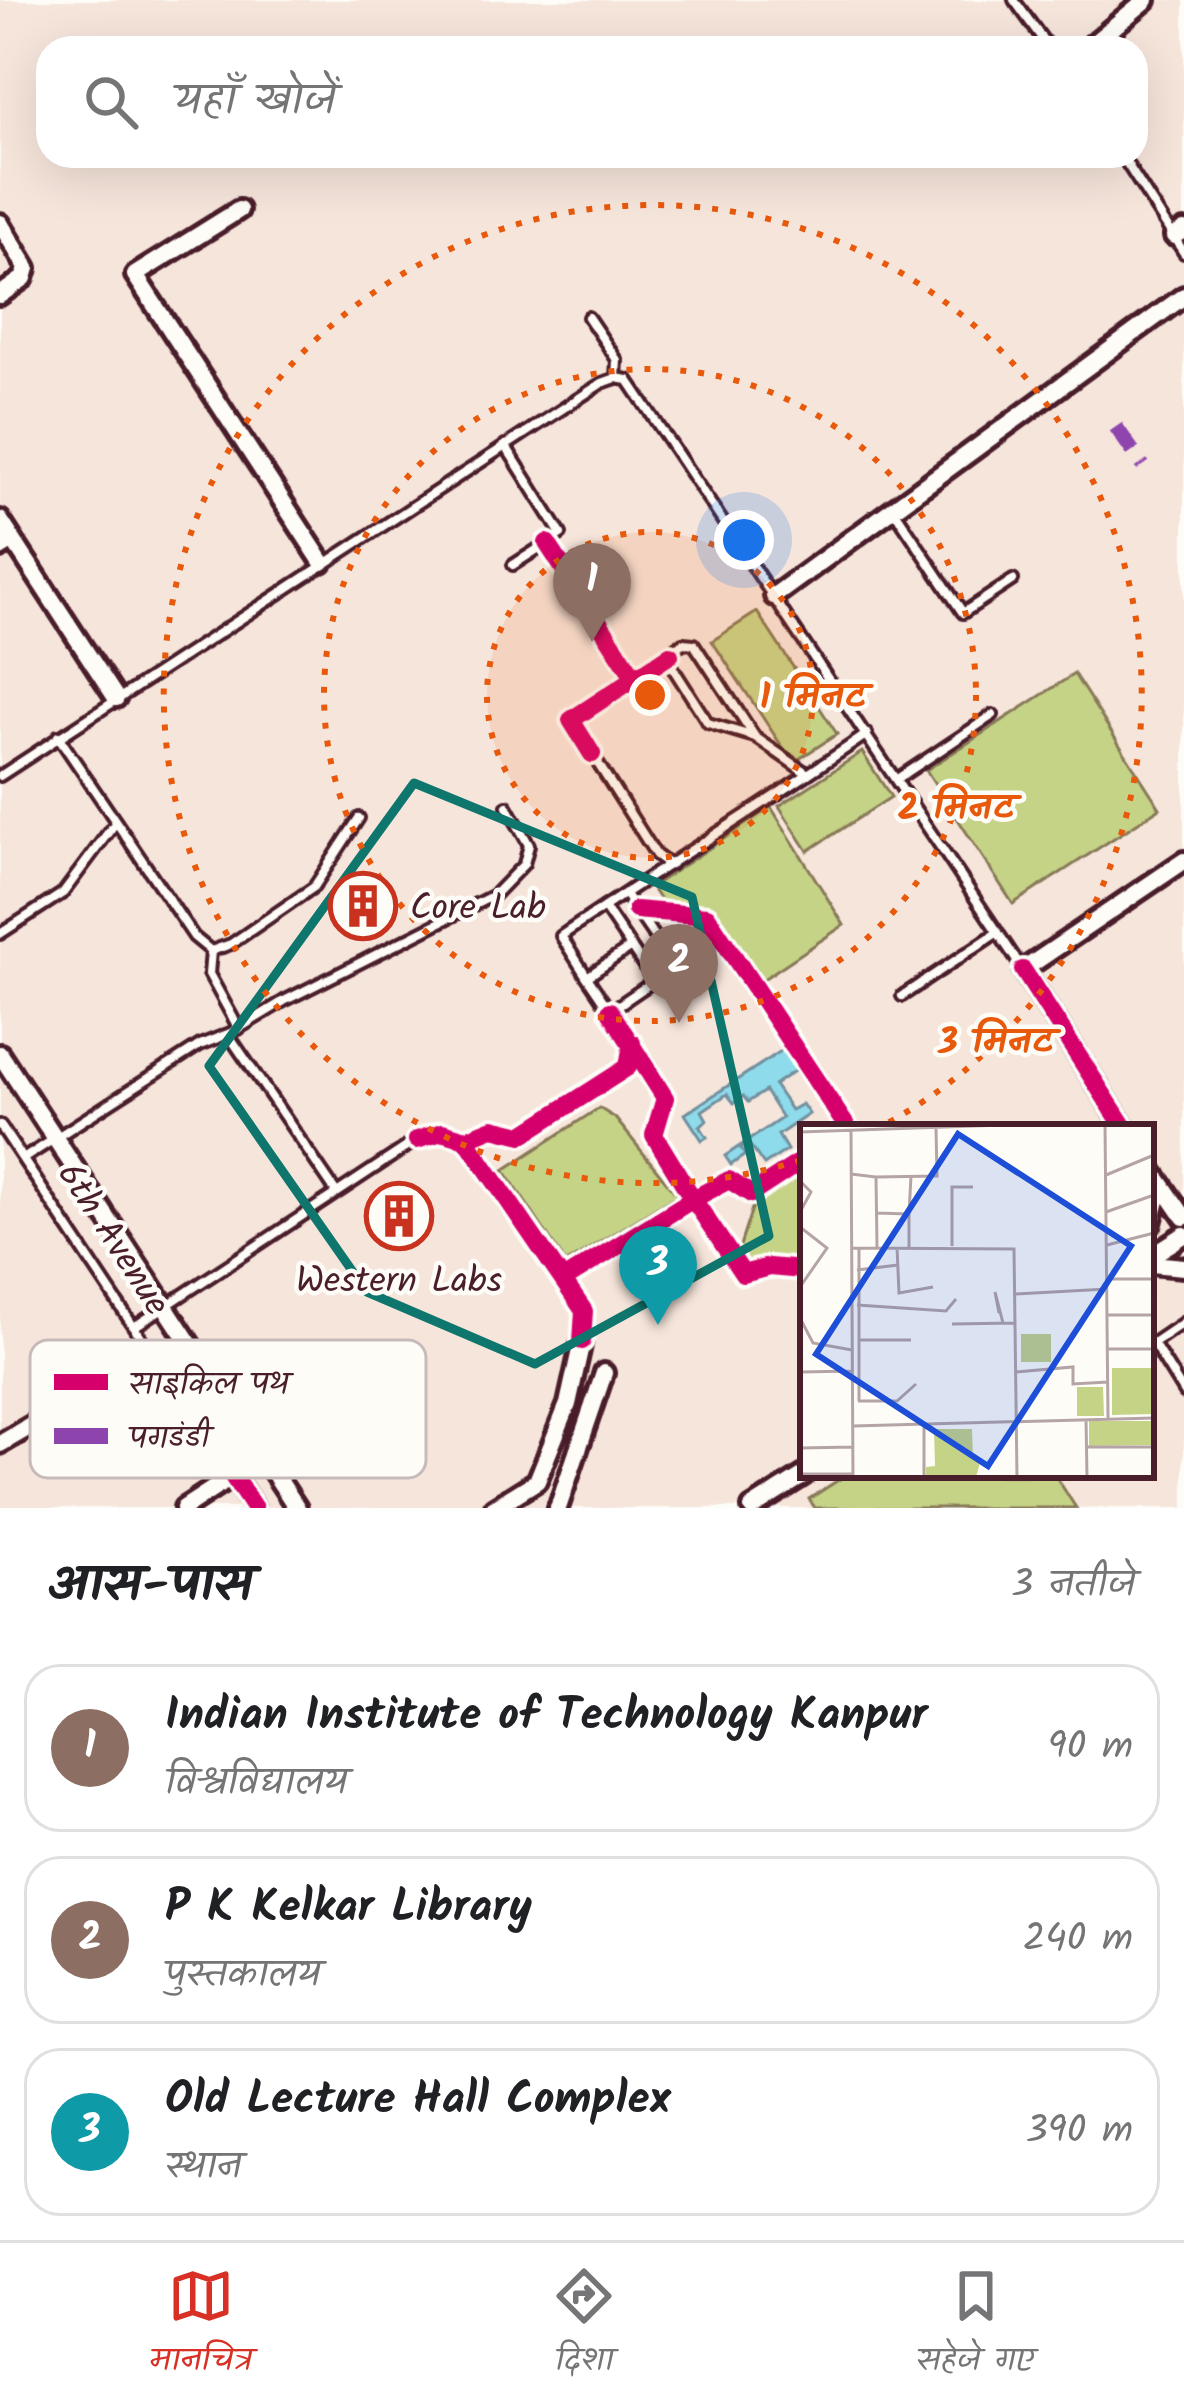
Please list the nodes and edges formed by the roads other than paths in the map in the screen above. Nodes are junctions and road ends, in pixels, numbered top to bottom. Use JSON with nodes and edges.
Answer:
{"nodes":[{"id":1,"x":1014,"y":0,"type":"edge"},
{"id":2,"x":1146,"y":0,"type":"edge"},
{"id":3,"x":1040,"y":36,"type":"edge"},
{"id":4,"x":1102,"y":36,"type":"edge"},
{"id":5,"x":1130,"y":168,"type":"edge"},
{"id":6,"x":238,"y":210,"type":"dead end"},
{"id":7,"x":0,"y":223,"type":"edge"},
{"id":8,"x":1179,"y":233,"type":"edge"},
{"id":9,"x":1184,"y":253,"type":"edge"},
{"id":10,"x":0,"y":295,"type":"edge"},
{"id":11,"x":1184,"y":296,"type":"edge"},
{"id":12,"x":588,"y":317,"type":"dead end"},
{"id":13,"x":616,"y":378,"type":"junction"},
{"id":14,"x":505,"y":445,"type":"junction"},
{"id":15,"x":893,"y":509,"type":"junction"},
{"id":16,"x":0,"y":520,"type":"edge"},
{"id":17,"x":7,"y":544,"type":"edge"},
{"id":18,"x":322,"y":562,"type":"junction"},
{"id":19,"x":513,"y":565,"type":"dead end"},
{"id":20,"x":1013,"y":580,"type":"dead end"},
{"id":21,"x":774,"y":596,"type":"junction"},
{"id":22,"x":116,"y":698,"type":"junction"},
{"id":23,"x":993,"y":715,"type":"dead end"},
{"id":24,"x":867,"y":734,"type":"junction"},
{"id":25,"x":58,"y":736,"type":"junction"},
{"id":26,"x":755,"y":737,"type":"junction"},
{"id":27,"x":592,"y":754,"type":"dead end"},
{"id":28,"x":808,"y":774,"type":"junction"},
{"id":29,"x":0,"y":776,"type":"edge"},
{"id":30,"x":897,"y":779,"type":"junction"},
{"id":31,"x":507,"y":806,"type":"dead end"},
{"id":32,"x":359,"y":818,"type":"dead end"},
{"id":33,"x":116,"y":822,"type":"junction"},
{"id":34,"x":1184,"y":861,"type":"edge"},
{"id":35,"x":670,"y":866,"type":"junction"},
{"id":36,"x":625,"y":893,"type":"junction"},
{"id":37,"x":604,"y":907,"type":"junction"},
{"id":38,"x":998,"y":932,"type":"junction"},
{"id":39,"x":0,"y":934,"type":"edge"},
{"id":40,"x":631,"y":947,"type":"junction"},
{"id":41,"x":212,"y":951,"type":"junction"},
{"id":42,"x":1023,"y":970,"type":"junction"},
{"id":43,"x":587,"y":977,"type":"junction"},
{"id":44,"x":654,"y":981,"type":"junction"},
{"id":45,"x":902,"y":996,"type":"dead end"},
{"id":46,"x":239,"y":1029,"type":"junction"},
{"id":47,"x":228,"y":1034,"type":"junction"},
{"id":48,"x":0,"y":1054,"type":"edge"},
{"id":49,"x":1122,"y":1124,"type":"edge"},
{"id":50,"x":0,"y":1125,"type":"edge"},
{"id":51,"x":56,"y":1138,"type":"junction"},
{"id":52,"x":417,"y":1140,"type":"dead end"},
{"id":53,"x":23,"y":1159,"type":"junction"},
{"id":54,"x":1156,"y":1177,"type":"edge"},
{"id":55,"x":1184,"y":1187,"type":"edge"},
{"id":56,"x":336,"y":1192,"type":"junction"},
{"id":57,"x":1184,"y":1217,"type":"edge"},
{"id":58,"x":1184,"y":1235,"type":"edge"},
{"id":59,"x":1154,"y":1258,"type":"edge"},
{"id":60,"x":1154,"y":1261,"type":"edge"},
{"id":61,"x":1184,"y":1268,"type":"edge"},
{"id":62,"x":164,"y":1306,"type":"junction"},
{"id":63,"x":1184,"y":1322,"type":"edge"},
{"id":64,"x":134,"y":1327,"type":"junction"},
{"id":65,"x":142,"y":1340,"type":"edge"},
{"id":66,"x":186,"y":1340,"type":"edge"},
{"id":67,"x":582,"y":1341,"type":"dead end"},
{"id":68,"x":1154,"y":1342,"type":"edge"},
{"id":69,"x":1154,"y":1345,"type":"edge"},
{"id":70,"x":604,"y":1373,"type":"dead end"},
{"id":71,"x":1184,"y":1393,"type":"edge"},
{"id":72,"x":30,"y":1426,"type":"edge"},
{"id":73,"x":0,"y":1444,"type":"edge"},
{"id":74,"x":231,"y":1478,"type":"edge"},
{"id":75,"x":234,"y":1478,"type":"edge"},
{"id":76,"x":277,"y":1478,"type":"edge"},
{"id":77,"x":800,"y":1478,"type":"edge"},
{"id":78,"x":537,"y":1481,"type":"junction"},
{"id":79,"x":184,"y":1508,"type":"edge"},
{"id":80,"x":254,"y":1508,"type":"edge"},
{"id":81,"x":297,"y":1508,"type":"edge"},
{"id":82,"x":494,"y":1508,"type":"edge"},
{"id":83,"x":556,"y":1508,"type":"edge"},
{"id":84,"x":752,"y":1508,"type":"edge"}],
"edges":[{"from":1,"to":3,"type":"lane"},
{"from":2,"to":4,"type":"street"},
{"from":5,"to":8,"type":"lane"},
{"from":6,"to":18,"type":"street"},
{"from":7,"to":10,"type":"street"},
{"from":8,"to":9,"type":"lane"},
{"from":11,"to":15,"type":"street"},
{"from":12,"to":13,"type":"lane"},
{"from":13,"to":14,"type":"lane"},
{"from":13,"to":21,"type":"lane"},
{"from":14,"to":18,"type":"lane"},
{"from":14,"to":19,"type":"lane"},
{"from":15,"to":20,"type":"lane"},
{"from":15,"to":21,"type":"street"},
{"from":16,"to":17,"type":"street"},
{"from":17,"to":22,"type":"street"},
{"from":18,"to":22,"type":"lane"},
{"from":21,"to":24,"type":"lane"},
{"from":22,"to":25,"type":"lane"},
{"from":23,"to":30,"type":"lane"},
{"from":24,"to":28,"type":"lane"},
{"from":24,"to":30,"type":"lane"},
{"from":25,"to":29,"type":"lane"},
{"from":25,"to":33,"type":"lane"},
{"from":26,"to":26,"type":"lane"},
{"from":26,"to":28,"type":"lane"},
{"from":27,"to":35,"type":"lane"},
{"from":28,"to":35,"type":"lane"},
{"from":30,"to":38,"type":"lane"},
{"from":31,"to":46,"type":"lane"},
{"from":32,"to":41,"type":"lane"},
{"from":33,"to":39,"type":"lane"},
{"from":33,"to":41,"type":"lane"},
{"from":34,"to":42,"type":"street"},
{"from":35,"to":36,"type":"lane"},
{"from":36,"to":37,"type":"lane"},
{"from":36,"to":44,"type":"lane"},
{"from":37,"to":40,"type":"lane"},
{"from":37,"to":43,"type":"lane"},
{"from":38,"to":42,"type":"lane"},
{"from":38,"to":45,"type":"lane"},
{"from":40,"to":43,"type":"lane"},
{"from":40,"to":44,"type":"lane"},
{"from":41,"to":46,"type":"lane"},
{"from":42,"to":49,"type":"street"},
{"from":43,"to":44,"type":"lane"},
{"from":46,"to":47,"type":"lane"},
{"from":47,"to":51,"type":"lane"},
{"from":47,"to":56,"type":"lane"},
{"from":48,"to":51,"type":"street"},
{"from":50,"to":53,"type":"lane","name":"6th Avenue"},
{"from":51,"to":53,"type":"lane"},
{"from":51,"to":62,"type":"street"},
{"from":52,"to":56,"type":"lane"},
{"from":53,"to":64,"type":"lane","name":"6th Avenue"},
{"from":54,"to":55,"type":"street"},
{"from":54,"to":57,"type":"street"},
{"from":56,"to":62,"type":"lane"},
{"from":58,"to":59,"type":"street"},
{"from":60,"to":61,"type":"street"},
{"from":62,"to":64,"type":"lane"},
{"from":62,"to":66,"type":"street"},
{"from":63,"to":68,"type":"lane"},
{"from":64,"to":65,"type":"lane","name":"6th Avenue"},
{"from":67,"to":78,"type":"street"},
{"from":69,"to":71,"type":"lane"},
{"from":70,"to":83,"type":"street"},
{"from":72,"to":73,"type":"street"},
{"from":74,"to":79,"type":"street"},
{"from":75,"to":80,"type":"street","name":"6th Avenue"},
{"from":76,"to":81,"type":"street"},
{"from":77,"to":84,"type":"street"},
{"from":78,"to":82,"type":"street"},
{"from":78,"to":83,"type":"street"}]}
